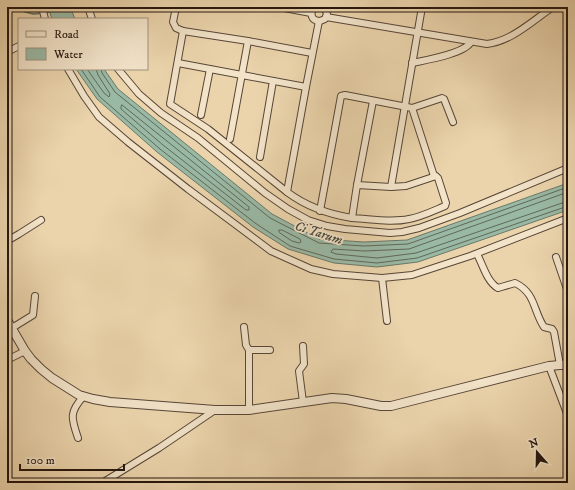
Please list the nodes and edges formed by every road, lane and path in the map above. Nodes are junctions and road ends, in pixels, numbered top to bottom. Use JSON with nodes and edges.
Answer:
{"nodes":[{"id":1,"x":88,"y":7,"type":"edge"},
{"id":2,"x":176,"y":7,"type":"edge"},
{"id":3,"x":279,"y":7,"type":"edge"},
{"id":4,"x":315,"y":7,"type":"edge"},
{"id":5,"x":323,"y":7,"type":"edge"},
{"id":6,"x":422,"y":7,"type":"edge"},
{"id":7,"x":553,"y":7,"type":"edge"},
{"id":8,"x":42,"y":8,"type":"edge"},
{"id":9,"x":311,"y":13,"type":"junction"},
{"id":10,"x":326,"y":17,"type":"junction"},
{"id":11,"x":45,"y":18,"type":"edge"},
{"id":12,"x":92,"y":18,"type":"edge"},
{"id":13,"x":319,"y":21,"type":"junction"},
{"id":14,"x":183,"y":31,"type":"junction"},
{"id":15,"x":417,"y":32,"type":"junction"},
{"id":16,"x":248,"y":41,"type":"junction"},
{"id":17,"x":471,"y":42,"type":"junction"},
{"id":18,"x":18,"y":46,"type":"edge"},
{"id":19,"x":7,"y":52,"type":"edge"},
{"id":20,"x":312,"y":53,"type":"junction"},
{"id":21,"x":412,"y":62,"type":"junction"},
{"id":22,"x":178,"y":63,"type":"junction"},
{"id":23,"x":210,"y":69,"type":"junction"},
{"id":24,"x":69,"y":70,"type":"edge"},
{"id":25,"x":119,"y":70,"type":"edge"},
{"id":26,"x":241,"y":75,"type":"junction"},
{"id":27,"x":273,"y":81,"type":"junction"},
{"id":28,"x":306,"y":87,"type":"junction"},
{"id":29,"x":373,"y":101,"type":"junction"},
{"id":30,"x":404,"y":107,"type":"junction"},
{"id":31,"x":412,"y":108,"type":"junction"},
{"id":32,"x":201,"y":115,"type":"dead end"},
{"id":33,"x":453,"y":122,"type":"dead end"},
{"id":34,"x":230,"y":138,"type":"dead end"},
{"id":35,"x":260,"y":157,"type":"dead end"},
{"id":36,"x":568,"y":168,"type":"edge"},
{"id":37,"x":434,"y":176,"type":"junction"},
{"id":38,"x":357,"y":185,"type":"junction"},
{"id":39,"x":391,"y":187,"type":"junction"},
{"id":40,"x":287,"y":192,"type":"junction"},
{"id":41,"x":320,"y":211,"type":"junction"},
{"id":42,"x":352,"y":218,"type":"junction"},
{"id":43,"x":568,"y":218,"type":"edge"},
{"id":44,"x":41,"y":220,"type":"dead end"},
{"id":45,"x":7,"y":241,"type":"edge"},
{"id":46,"x":477,"y":254,"type":"junction"},
{"id":47,"x":556,"y":257,"type":"dead end"},
{"id":48,"x":382,"y":278,"type":"junction"},
{"id":49,"x":568,"y":292,"type":"edge"},
{"id":50,"x":35,"y":296,"type":"dead end"},
{"id":51,"x":7,"y":320,"type":"edge"},
{"id":52,"x":387,"y":321,"type":"dead end"},
{"id":53,"x":244,"y":327,"type":"dead end"},
{"id":54,"x":12,"y":328,"type":"junction"},
{"id":55,"x":303,"y":346,"type":"dead end"},
{"id":56,"x":249,"y":350,"type":"junction"},
{"id":57,"x":270,"y":350,"type":"dead end"},
{"id":58,"x":25,"y":351,"type":"junction"},
{"id":59,"x":7,"y":360,"type":"edge"},
{"id":60,"x":564,"y":365,"type":"edge"},
{"id":61,"x":549,"y":366,"type":"junction"},
{"id":62,"x":84,"y":396,"type":"junction"},
{"id":63,"x":302,"y":402,"type":"junction"},
{"id":64,"x":215,"y":410,"type":"junction"},
{"id":65,"x":249,"y":410,"type":"junction"},
{"id":66,"x":568,"y":416,"type":"edge"},
{"id":67,"x":78,"y":438,"type":"dead end"},
{"id":68,"x":102,"y":483,"type":"edge"}],
"edges":[{"from":1,"to":12,"type":"street"},
{"from":2,"to":14,"type":"street"},
{"from":3,"to":9,"type":"street"},
{"from":4,"to":9,"type":"street"},
{"from":5,"to":10,"type":"street"},
{"from":6,"to":15,"type":"street"},
{"from":7,"to":17,"type":"street"},
{"from":8,"to":11,"type":"street"},
{"from":9,"to":13,"type":"street"},
{"from":10,"to":13,"type":"street"},
{"from":10,"to":15,"type":"street"},
{"from":13,"to":20,"type":"street"},
{"from":14,"to":16,"type":"street"},
{"from":14,"to":22,"type":"street"},
{"from":15,"to":17,"type":"street"},
{"from":15,"to":21,"type":"street"},
{"from":16,"to":20,"type":"street"},
{"from":16,"to":26,"type":"street"},
{"from":17,"to":21,"type":"street"},
{"from":18,"to":19,"type":"street"},
{"from":20,"to":28,"type":"street"},
{"from":21,"to":30,"type":"street"},
{"from":22,"to":23,"type":"street"},
{"from":22,"to":40,"type":"street"},
{"from":23,"to":26,"type":"street"},
{"from":23,"to":32,"type":"street"},
{"from":24,"to":48,"type":"street"},
{"from":25,"to":36,"type":"street"},
{"from":26,"to":27,"type":"street"},
{"from":26,"to":34,"type":"street"},
{"from":27,"to":28,"type":"street"},
{"from":27,"to":35,"type":"street"},
{"from":28,"to":40,"type":"street"},
{"from":29,"to":30,"type":"street"},
{"from":29,"to":38,"type":"street"},
{"from":29,"to":41,"type":"street"},
{"from":30,"to":31,"type":"street"},
{"from":30,"to":39,"type":"street"},
{"from":31,"to":33,"type":"street"},
{"from":31,"to":37,"type":"street"},
{"from":37,"to":39,"type":"street"},
{"from":37,"to":42,"type":"street"},
{"from":38,"to":39,"type":"street"},
{"from":38,"to":42,"type":"street"},
{"from":40,"to":41,"type":"street"},
{"from":41,"to":42,"type":"street"},
{"from":43,"to":46,"type":"street"},
{"from":44,"to":45,"type":"street"},
{"from":46,"to":48,"type":"street"},
{"from":46,"to":60,"type":"street"},
{"from":47,"to":49,"type":"street"},
{"from":48,"to":52,"type":"street"},
{"from":50,"to":54,"type":"street"},
{"from":51,"to":54,"type":"street"},
{"from":53,"to":56,"type":"street"},
{"from":54,"to":58,"type":"street"},
{"from":55,"to":63,"type":"street"},
{"from":56,"to":57,"type":"street"},
{"from":56,"to":65,"type":"street"},
{"from":58,"to":59,"type":"street"},
{"from":58,"to":62,"type":"street"},
{"from":60,"to":61,"type":"street"},
{"from":61,"to":63,"type":"street"},
{"from":61,"to":66,"type":"street"},
{"from":62,"to":64,"type":"street"},
{"from":62,"to":67,"type":"street"},
{"from":63,"to":65,"type":"street"},
{"from":64,"to":65,"type":"street"},
{"from":64,"to":68,"type":"street"}]}
